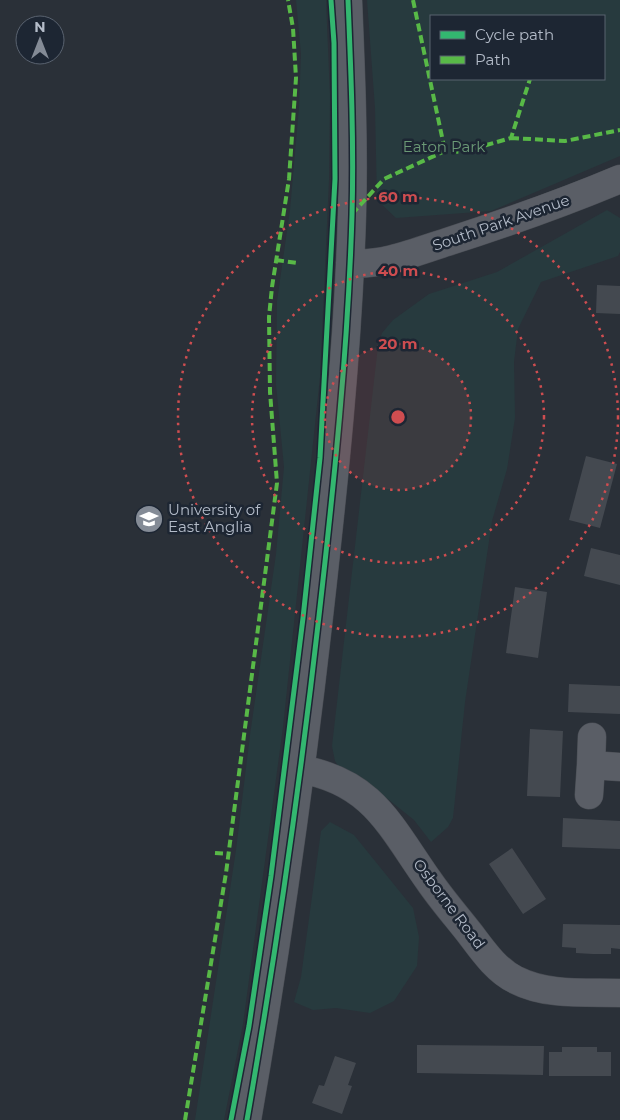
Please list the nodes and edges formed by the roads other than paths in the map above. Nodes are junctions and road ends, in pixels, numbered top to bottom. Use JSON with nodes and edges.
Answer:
{"nodes":[{"id":1,"x":348,"y":0,"type":"edge"},
{"id":2,"x":620,"y":179,"type":"edge"},
{"id":3,"x":350,"y":263,"type":"junction"},
{"id":4,"x":592,"y":737,"type":"dead end"},
{"id":5,"x":590,"y":765,"type":"junction"},
{"id":6,"x":620,"y":767,"type":"edge"},
{"id":7,"x":300,"y":770,"type":"junction"},
{"id":8,"x":589,"y":795,"type":"dead end"},
{"id":9,"x":620,"y":993,"type":"edge"},
{"id":10,"x":247,"y":1120,"type":"edge"}],
"edges":[{"from":1,"to":3,"type":"street"},
{"from":2,"to":3,"type":"street","name":"South Park Avenue"},
{"from":3,"to":7,"type":"street"},
{"from":4,"to":5,"type":"street"},
{"from":5,"to":6,"type":"street"},
{"from":5,"to":8,"type":"street"},
{"from":7,"to":9,"type":"street","name":"Osborne Road"},
{"from":7,"to":10,"type":"street"}]}
